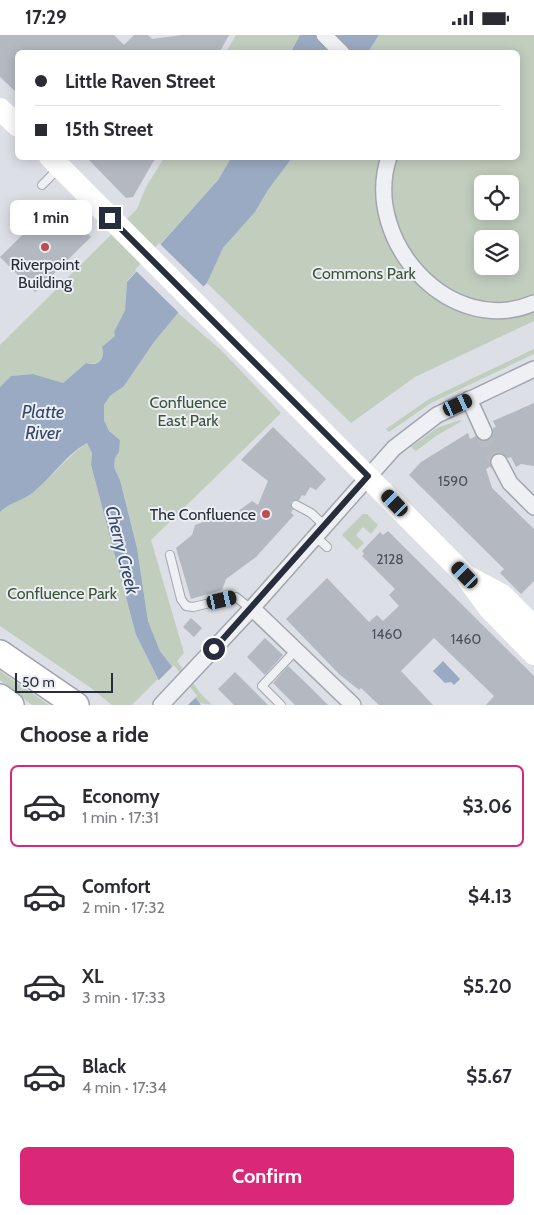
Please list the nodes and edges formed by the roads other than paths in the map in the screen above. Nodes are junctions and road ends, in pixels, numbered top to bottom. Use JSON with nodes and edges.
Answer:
{"nodes":[{"id":1,"x":324,"y":35,"type":"edge"},
{"id":2,"x":339,"y":50,"type":"edge"},
{"id":3,"x":388,"y":160,"type":"edge"},
{"id":4,"x":55,"y":162,"type":"edge"},
{"id":5,"x":42,"y":185,"type":"dead end"},
{"id":6,"x":534,"y":303,"type":"edge"},
{"id":7,"x":534,"y":369,"type":"edge"},
{"id":8,"x":469,"y":399,"type":"junction"},
{"id":9,"x":484,"y":432,"type":"tunnel mouth"},
{"id":10,"x":499,"y":462,"type":"tunnel mouth"},
{"id":11,"x":368,"y":476,"type":"junction"},
{"id":12,"x":296,"y":505,"type":"dead end"},
{"id":13,"x":534,"y":507,"type":"edge"},
{"id":14,"x":320,"y":531,"type":"junction"},
{"id":15,"x":326,"y":547,"type":"dead end"},
{"id":16,"x":170,"y":555,"type":"dead end"},
{"id":17,"x":465,"y":575,"type":"junction"},
{"id":18,"x":252,"y":608,"type":"junction"},
{"id":19,"x":534,"y":627,"type":"edge"},
{"id":20,"x":296,"y":651,"type":"junction"},
{"id":21,"x":0,"y":653,"type":"edge"},
{"id":22,"x":534,"y":654,"type":"edge"},
{"id":23,"x":0,"y":697,"type":"edge"},
{"id":24,"x":11,"y":705,"type":"edge"},
{"id":25,"x":76,"y":705,"type":"edge"},
{"id":26,"x":160,"y":705,"type":"edge"},
{"id":27,"x":281,"y":705,"type":"edge"},
{"id":28,"x":353,"y":705,"type":"edge"}],
"edges":[{"from":1,"to":2,"type":"street"},
{"from":3,"to":6,"type":"street"},
{"from":4,"to":5,"type":"lane"},
{"from":4,"to":11,"type":"main road"},
{"from":7,"to":8,"type":"street"},
{"from":8,"to":9,"type":"street"},
{"from":8,"to":11,"type":"street"},
{"from":10,"to":13,"type":"street"},
{"from":11,"to":14,"type":"street"},
{"from":11,"to":17,"type":"main road"},
{"from":12,"to":14,"type":"lane"},
{"from":14,"to":15,"type":"lane"},
{"from":14,"to":18,"type":"street"},
{"from":16,"to":18,"type":"lane"},
{"from":17,"to":19,"type":"main road"},
{"from":17,"to":22,"type":"main road"},
{"from":18,"to":20,"type":"street"},
{"from":18,"to":26,"type":"street"},
{"from":20,"to":27,"type":"lane"},
{"from":20,"to":28,"type":"street"},
{"from":21,"to":25,"type":"main road"},
{"from":23,"to":24,"type":"main road"}]}
